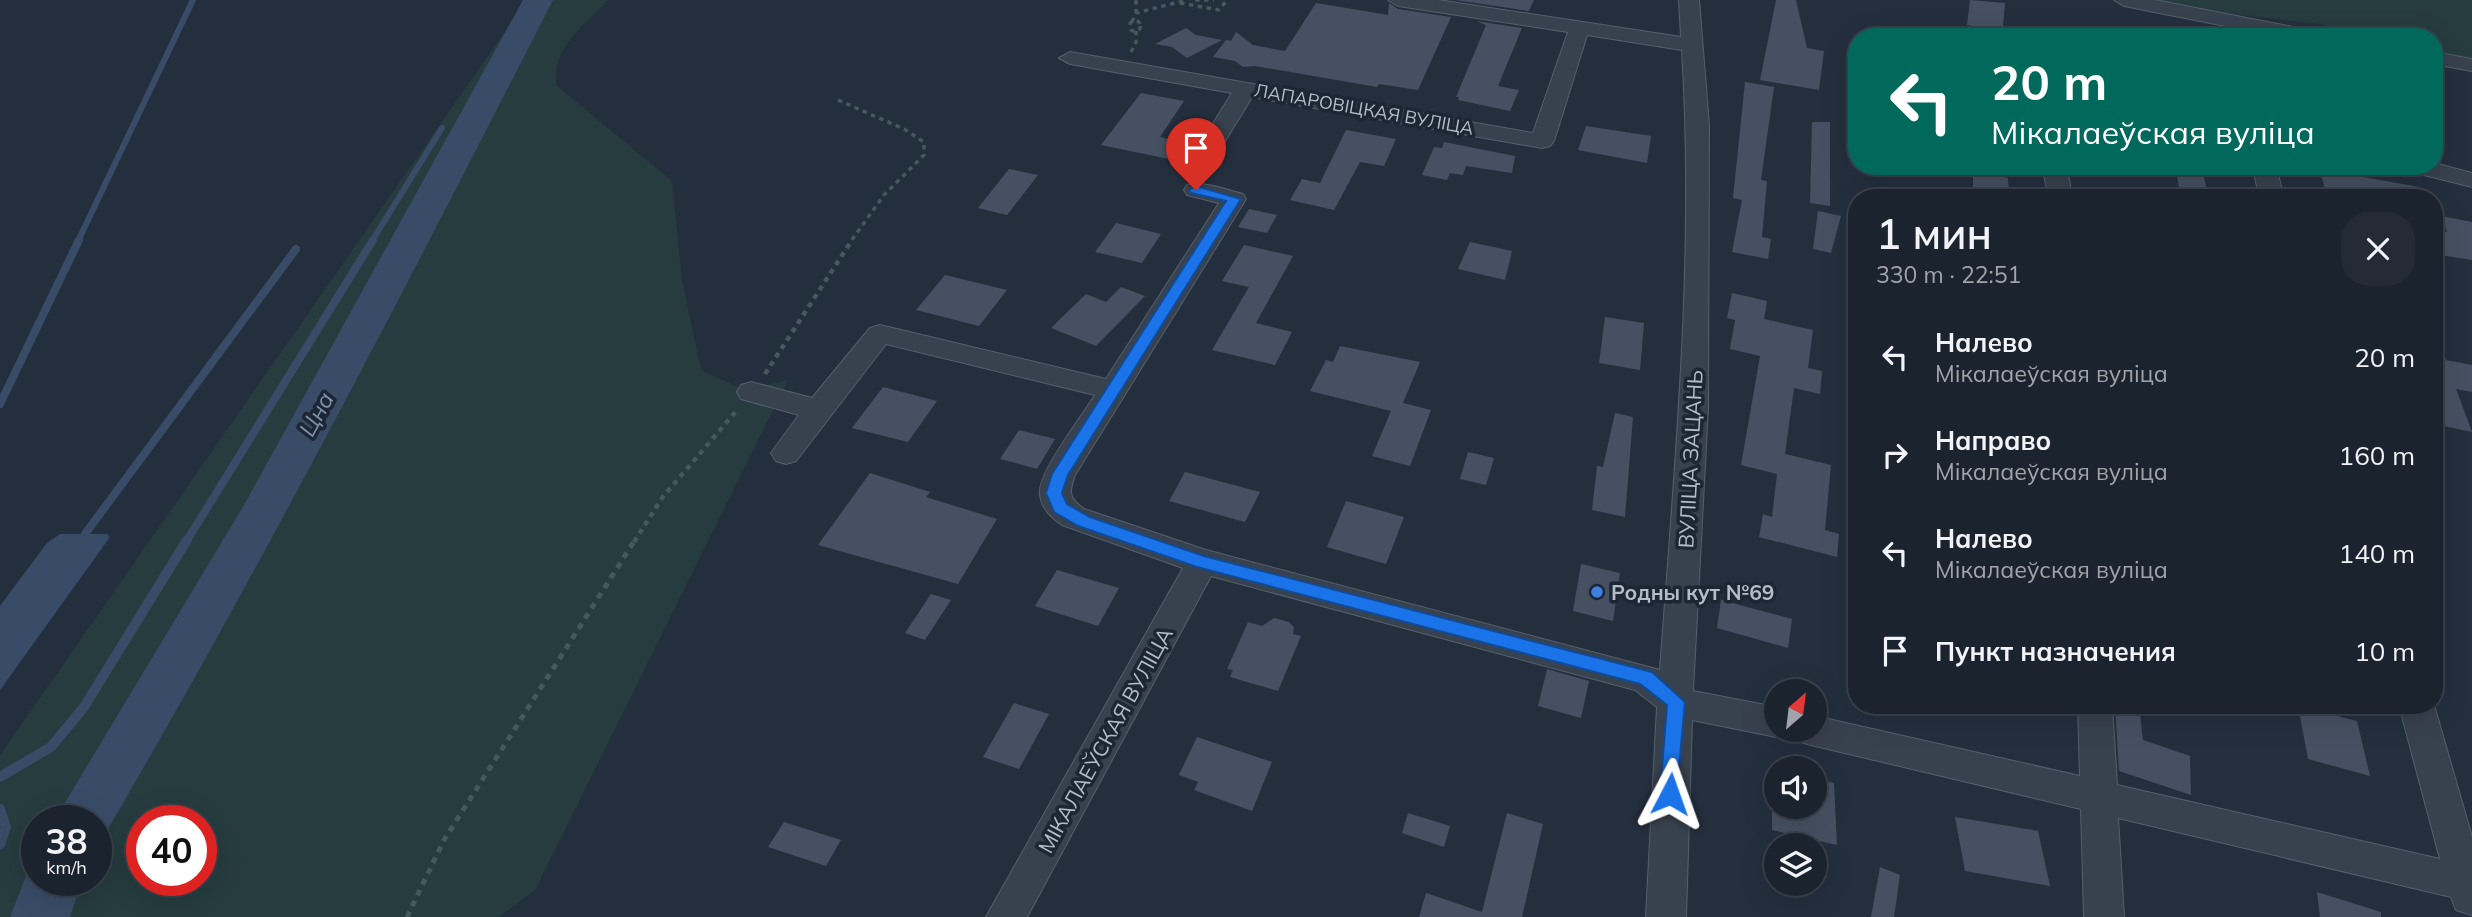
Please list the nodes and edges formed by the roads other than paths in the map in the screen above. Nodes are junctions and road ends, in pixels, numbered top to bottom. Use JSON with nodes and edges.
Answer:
{"nodes":[{"id":1,"x":1398,"y":0,"type":"edge"},
{"id":2,"x":1689,"y":0,"type":"edge"},
{"id":3,"x":2124,"y":0,"type":"edge"},
{"id":4,"x":2234,"y":28,"type":"edge"},
{"id":5,"x":1579,"y":29,"type":"junction"},
{"id":6,"x":1692,"y":45,"type":"junction"},
{"id":7,"x":1070,"y":58,"type":"dead end"},
{"id":8,"x":2443,"y":60,"type":"edge"},
{"id":9,"x":2472,"y":65,"type":"edge"},
{"id":10,"x":1246,"y":88,"type":"junction"},
{"id":11,"x":1211,"y":146,"type":"dead end"},
{"id":12,"x":2443,"y":173,"type":"edge"},
{"id":13,"x":2472,"y":180,"type":"edge"},
{"id":14,"x":1196,"y":190,"type":"dead end"},
{"id":15,"x":1114,"y":390,"type":"junction"},
{"id":16,"x":751,"y":392,"type":"road end"},
{"id":17,"x":818,"y":410,"type":"junction"},
{"id":18,"x":786,"y":453,"type":"dead end"},
{"id":19,"x":1203,"y":562,"type":"junction"},
{"id":20,"x":1676,"y":702,"type":"junction"},
{"id":21,"x":2095,"y":714,"type":"edge"},
{"id":22,"x":2419,"y":714,"type":"edge"},
{"id":23,"x":1764,"y":720,"type":"edge"},
{"id":24,"x":1827,"y":734,"type":"edge"},
{"id":25,"x":2099,"y":798,"type":"junction"},
{"id":26,"x":2470,"y":890,"type":"edge"},
{"id":27,"x":1006,"y":917,"type":"edge"},
{"id":28,"x":1666,"y":917,"type":"edge"},
{"id":29,"x":2104,"y":917,"type":"edge"}],
"edges":[{"from":1,"to":5,"type":"street"},
{"from":2,"to":6,"type":"street","name":"ВУЛІЦА ЗАЦАНЬ"},
{"from":3,"to":4,"type":"street"},
{"from":5,"to":6,"type":"street"},
{"from":5,"to":10,"type":"street","name":"ЛАПАРОВІЦКАЯ ВУЛІЦА"},
{"from":6,"to":20,"type":"street","name":"ВУЛІЦА ЗАЦАНЬ"},
{"from":7,"to":10,"type":"street","name":"ЛАПАРОВІЦКАЯ ВУЛІЦА"},
{"from":8,"to":9,"type":"street"},
{"from":10,"to":11,"type":"street"},
{"from":12,"to":13,"type":"street"},
{"from":14,"to":15,"type":"street"},
{"from":15,"to":17,"type":"street"},
{"from":15,"to":19,"type":"street"},
{"from":16,"to":17,"type":"street"},
{"from":17,"to":18,"type":"street"},
{"from":19,"to":20,"type":"street"},
{"from":19,"to":27,"type":"street","name":"МІКАЛАЕЎСКАЯ ВУЛІЦА"},
{"from":20,"to":23,"type":"street"},
{"from":20,"to":28,"type":"street","name":"ВУЛІЦА ЗАЦАНЬ"},
{"from":21,"to":25,"type":"street"},
{"from":22,"to":26,"type":"street"},
{"from":24,"to":25,"type":"street"},
{"from":25,"to":26,"type":"street"},
{"from":25,"to":29,"type":"street"}]}
